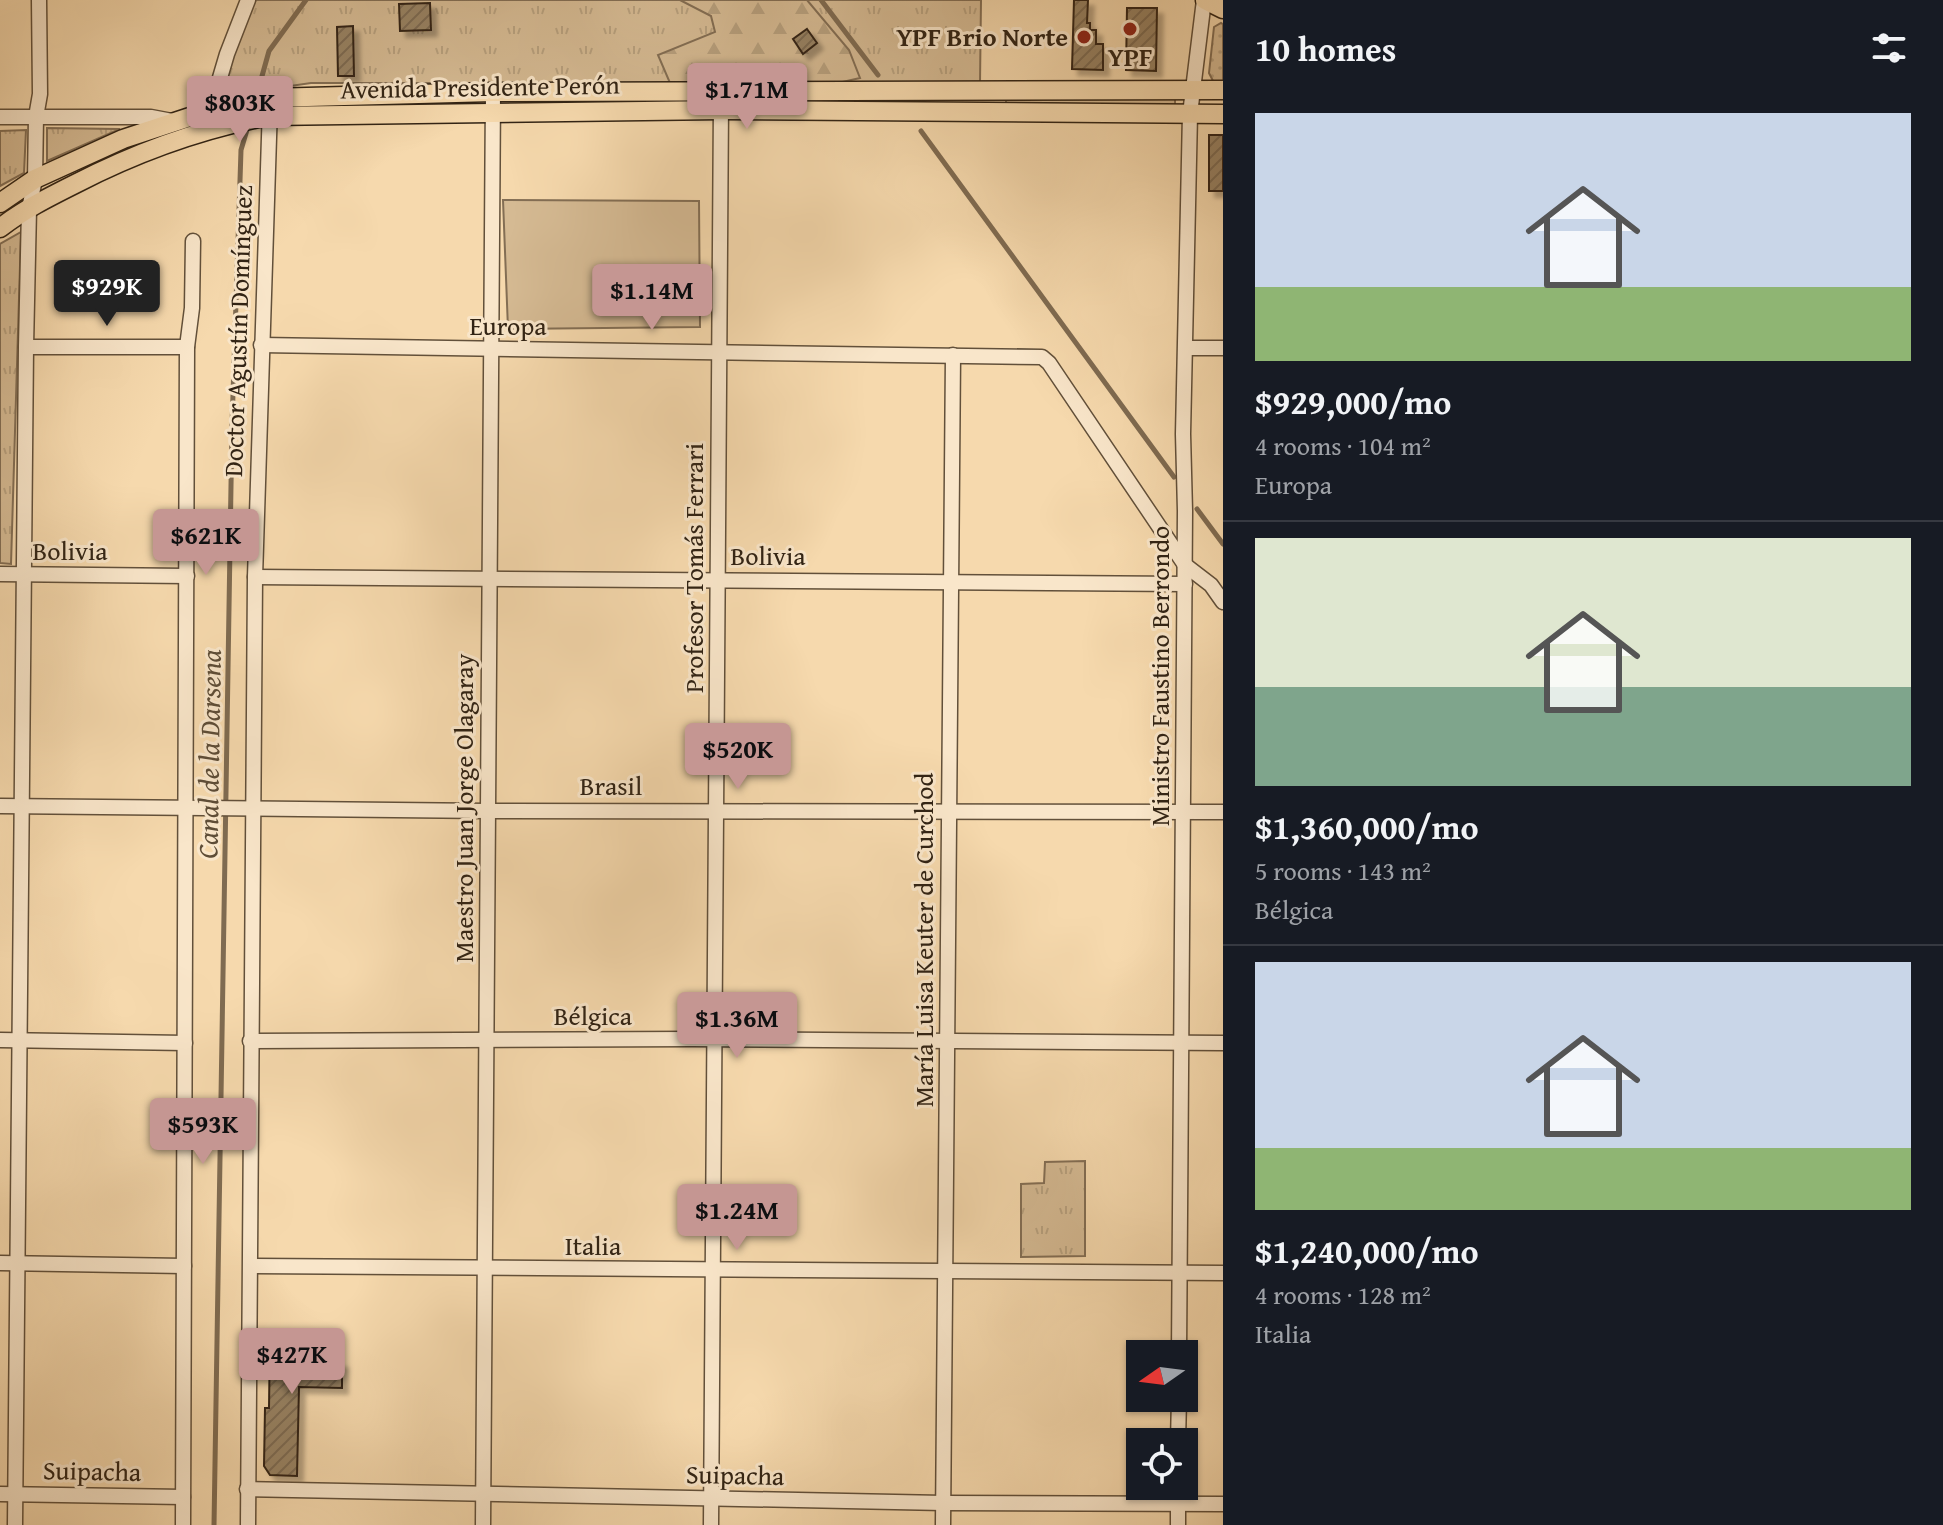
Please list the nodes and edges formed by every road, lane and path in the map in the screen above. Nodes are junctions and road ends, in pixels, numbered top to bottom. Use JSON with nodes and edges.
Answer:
{"nodes":[{"id":1,"x":39,"y":0,"type":"edge"},
{"id":2,"x":248,"y":0,"type":"edge"},
{"id":3,"x":1204,"y":0,"type":"edge"},
{"id":4,"x":1223,"y":9,"type":"edge"},
{"id":5,"x":1191,"y":89,"type":"junction"},
{"id":6,"x":1223,"y":90,"type":"edge"},
{"id":7,"x":721,"y":91,"type":"junction"},
{"id":8,"x":980,"y":91,"type":"junction"},
{"id":9,"x":493,"y":92,"type":"junction"},
{"id":10,"x":270,"y":107,"type":"junction"},
{"id":11,"x":211,"y":110,"type":"junction"},
{"id":12,"x":721,"y":110,"type":"junction"},
{"id":13,"x":493,"y":111,"type":"junction"},
{"id":14,"x":979,"y":111,"type":"junction"},
{"id":15,"x":1190,"y":114,"type":"junction"},
{"id":16,"x":1223,"y":114,"type":"edge"},
{"id":17,"x":0,"y":117,"type":"edge"},
{"id":18,"x":36,"y":117,"type":"junction"},
{"id":19,"x":172,"y":121,"type":"junction"},
{"id":20,"x":203,"y":130,"type":"junction"},
{"id":21,"x":35,"y":179,"type":"junction"},
{"id":22,"x":0,"y":203,"type":"edge"},
{"id":23,"x":29,"y":209,"type":"junction"},
{"id":24,"x":0,"y":228,"type":"edge"},
{"id":25,"x":193,"y":241,"type":"dead end"},
{"id":26,"x":261,"y":345,"type":"junction"},
{"id":27,"x":26,"y":347,"type":"junction"},
{"id":28,"x":187,"y":347,"type":"junction"},
{"id":29,"x":1186,"y":348,"type":"junction"},
{"id":30,"x":1223,"y":348,"type":"edge"},
{"id":31,"x":491,"y":351,"type":"junction"},
{"id":32,"x":719,"y":351,"type":"junction"},
{"id":33,"x":953,"y":355,"type":"junction"},
{"id":34,"x":1185,"y":565,"type":"junction"},
{"id":35,"x":0,"y":574,"type":"edge"},
{"id":36,"x":24,"y":574,"type":"junction"},
{"id":37,"x":187,"y":576,"type":"junction"},
{"id":38,"x":255,"y":577,"type":"junction"},
{"id":39,"x":490,"y":577,"type":"junction"},
{"id":40,"x":718,"y":579,"type":"junction"},
{"id":41,"x":951,"y":581,"type":"junction"},
{"id":42,"x":1185,"y":584,"type":"junction"},
{"id":43,"x":1223,"y":602,"type":"edge"},
{"id":44,"x":0,"y":806,"type":"edge"},
{"id":45,"x":22,"y":806,"type":"junction"},
{"id":46,"x":186,"y":807,"type":"junction"},
{"id":47,"x":253,"y":807,"type":"junction"},
{"id":48,"x":716,"y":809,"type":"junction"},
{"id":49,"x":488,"y":811,"type":"junction"},
{"id":50,"x":949,"y":811,"type":"junction"},
{"id":51,"x":1183,"y":812,"type":"junction"},
{"id":52,"x":1223,"y":812,"type":"edge"},
{"id":53,"x":0,"y":1040,"type":"edge"},
{"id":54,"x":19,"y":1040,"type":"junction"},
{"id":55,"x":250,"y":1041,"type":"junction"},
{"id":56,"x":486,"y":1041,"type":"junction"},
{"id":57,"x":714,"y":1041,"type":"junction"},
{"id":58,"x":947,"y":1041,"type":"junction"},
{"id":59,"x":185,"y":1043,"type":"junction"},
{"id":60,"x":1181,"y":1043,"type":"junction"},
{"id":61,"x":1223,"y":1043,"type":"edge"},
{"id":62,"x":0,"y":1263,"type":"edge"},
{"id":63,"x":17,"y":1263,"type":"junction"},
{"id":64,"x":184,"y":1266,"type":"junction"},
{"id":65,"x":251,"y":1266,"type":"junction"},
{"id":66,"x":484,"y":1269,"type":"junction"},
{"id":67,"x":713,"y":1270,"type":"junction"},
{"id":68,"x":945,"y":1271,"type":"junction"},
{"id":69,"x":1179,"y":1273,"type":"junction"},
{"id":70,"x":1223,"y":1273,"type":"edge"},
{"id":71,"x":1179,"y":1340,"type":"edge"},
{"id":72,"x":247,"y":1489,"type":"junction"},
{"id":73,"x":7,"y":1494,"type":"edge"},
{"id":74,"x":483,"y":1495,"type":"junction"},
{"id":75,"x":183,"y":1497,"type":"junction"},
{"id":76,"x":711,"y":1498,"type":"junction"},
{"id":77,"x":943,"y":1503,"type":"junction"},
{"id":78,"x":1178,"y":1503,"type":"junction"},
{"id":79,"x":1223,"y":1504,"type":"edge"},
{"id":80,"x":15,"y":1525,"type":"edge"},
{"id":81,"x":183,"y":1525,"type":"edge"},
{"id":82,"x":248,"y":1525,"type":"edge"},
{"id":83,"x":483,"y":1525,"type":"edge"},
{"id":84,"x":711,"y":1525,"type":"edge"},
{"id":85,"x":943,"y":1525,"type":"edge"},
{"id":86,"x":1178,"y":1525,"type":"edge"}],
"edges":[{"from":1,"to":18,"type":"street"},
{"from":2,"to":11,"type":"street"},
{"from":3,"to":4,"type":"main road"},
{"from":3,"to":5,"type":"street","name":"Ministro Faustino Berrondo"},
{"from":5,"to":6,"type":"main road","name":"Avenida Presidente Perón"},
{"from":5,"to":8,"type":"main road","name":"Avenida Presidente Perón"},
{"from":5,"to":15,"type":"street","name":"Ministro Faustino Berrondo"},
{"from":7,"to":8,"type":"main road","name":"Avenida Presidente Perón"},
{"from":7,"to":9,"type":"main road","name":"Avenida Presidente Perón"},
{"from":7,"to":12,"type":"street","name":"Profesor Tomás Ferrari"},
{"from":8,"to":14,"type":"main road"},
{"from":9,"to":10,"type":"main road","name":"Avenida Presidente Perón"},
{"from":9,"to":13,"type":"street","name":"Maestro Juan Jorge Olagaray"},
{"from":10,"to":11,"type":"main road","name":"Avenida Presidente Perón"},
{"from":10,"to":13,"type":"main road","name":"Avenida Presidente Perón"},
{"from":10,"to":20,"type":"main road","name":"Avenida Presidente Perón"},
{"from":10,"to":26,"type":"street","name":"Doctor Agustín Domínguez"},
{"from":11,"to":19,"type":"main road","name":"Avenida Presidente Perón"},
{"from":11,"to":20,"type":"street"},
{"from":12,"to":13,"type":"main road","name":"Avenida Presidente Perón"},
{"from":12,"to":14,"type":"main road","name":"Avenida Presidente Perón"},
{"from":12,"to":32,"type":"street","name":"Profesor Tomás Ferrari"},
{"from":13,"to":31,"type":"street","name":"Maestro Juan Jorge Olagaray"},
{"from":14,"to":15,"type":"main road","name":"Avenida Presidente Perón"},
{"from":15,"to":16,"type":"main road","name":"Avenida Presidente Perón"},
{"from":15,"to":29,"type":"street","name":"Ministro Faustino Berrondo"},
{"from":17,"to":18,"type":"street"},
{"from":18,"to":19,"type":"street"},
{"from":18,"to":21,"type":"street"},
{"from":19,"to":20,"type":"main road","name":"Avenida Presidente Perón"},
{"from":19,"to":21,"type":"main road"},
{"from":20,"to":23,"type":"main road"},
{"from":21,"to":22,"type":"main road"},
{"from":21,"to":23,"type":"street"},
{"from":23,"to":24,"type":"main road"},
{"from":23,"to":27,"type":"street"},
{"from":25,"to":28,"type":"street","name":"Doctor Agustín Domínguez"},
{"from":26,"to":31,"type":"street","name":"Europa"},
{"from":26,"to":38,"type":"street","name":"Doctor Agustín Domínguez"},
{"from":27,"to":28,"type":"street"},
{"from":27,"to":36,"type":"street"},
{"from":28,"to":37,"type":"street","name":"Doctor Agustín Domínguez"},
{"from":29,"to":30,"type":"street"},
{"from":29,"to":34,"type":"street","name":"Ministro Faustino Berrondo"},
{"from":31,"to":32,"type":"street","name":"Europa"},
{"from":31,"to":39,"type":"street","name":"Maestro Juan Jorge Olagaray"},
{"from":32,"to":33,"type":"street","name":"Europa"},
{"from":32,"to":40,"type":"street","name":"Profesor Tomás Ferrari"},
{"from":33,"to":34,"type":"street","name":"Europa"},
{"from":33,"to":41,"type":"street","name":"María Luisa Keuter de Curchod"},
{"from":34,"to":42,"type":"street","name":"Ministro Faustino Berrondo"},
{"from":34,"to":43,"type":"street"},
{"from":35,"to":36,"type":"street","name":"Bolivia"},
{"from":36,"to":37,"type":"street","name":"Bolivia"},
{"from":36,"to":45,"type":"street"},
{"from":37,"to":46,"type":"street","name":"Doctor Agustín Domínguez"},
{"from":38,"to":39,"type":"street","name":"Bolivia"},
{"from":38,"to":47,"type":"street","name":"Doctor Agustín Domínguez"},
{"from":39,"to":40,"type":"street","name":"Bolivia"},
{"from":39,"to":49,"type":"street","name":"Maestro Juan Jorge Olagaray"},
{"from":40,"to":41,"type":"street","name":"Bolivia"},
{"from":40,"to":48,"type":"street","name":"Profesor Tomás Ferrari"},
{"from":41,"to":42,"type":"street","name":"Bolivia"},
{"from":41,"to":50,"type":"street","name":"María Luisa Keuter de Curchod"},
{"from":42,"to":51,"type":"street","name":"Ministro Faustino Berrondo"},
{"from":44,"to":45,"type":"street","name":"Brasil"},
{"from":45,"to":46,"type":"street","name":"Brasil"},
{"from":45,"to":54,"type":"street"},
{"from":46,"to":47,"type":"street","name":"Brasil"},
{"from":46,"to":59,"type":"street","name":"Doctor Agustín Domínguez"},
{"from":47,"to":49,"type":"street","name":"Brasil"},
{"from":47,"to":55,"type":"street","name":"Doctor Agustín Domínguez"},
{"from":48,"to":49,"type":"street","name":"Brasil"},
{"from":48,"to":50,"type":"street","name":"Brasil"},
{"from":48,"to":57,"type":"street","name":"Profesor Tomás Ferrari"},
{"from":49,"to":56,"type":"street","name":"Maestro Juan Jorge Olagaray"},
{"from":50,"to":51,"type":"street","name":"Brasil"},
{"from":50,"to":58,"type":"street","name":"María Luisa Keuter de Curchod"},
{"from":51,"to":52,"type":"street","name":"Brasil"},
{"from":51,"to":60,"type":"street","name":"Ministro Faustino Berrondo"},
{"from":53,"to":54,"type":"street"},
{"from":54,"to":59,"type":"street"},
{"from":54,"to":63,"type":"street"},
{"from":55,"to":56,"type":"street","name":"Bélgica"},
{"from":55,"to":65,"type":"street","name":"Doctor Agustín Domínguez"},
{"from":56,"to":57,"type":"street","name":"Bélgica"},
{"from":56,"to":66,"type":"street","name":"Maestro Juan Jorge Olagaray"},
{"from":57,"to":58,"type":"street","name":"Bélgica"},
{"from":57,"to":67,"type":"street","name":"Profesor Tomás Ferrari"},
{"from":58,"to":60,"type":"street","name":"Bélgica"},
{"from":58,"to":68,"type":"street","name":"María Luisa Keuter de Curchod"},
{"from":59,"to":64,"type":"street","name":"Doctor Agustín Domínguez"},
{"from":60,"to":61,"type":"street","name":"Bélgica"},
{"from":60,"to":69,"type":"street","name":"Ministro Faustino Berrondo"},
{"from":62,"to":63,"type":"street"},
{"from":63,"to":64,"type":"street"},
{"from":63,"to":73,"type":"street"},
{"from":64,"to":75,"type":"street","name":"Doctor Agustín Domínguez"},
{"from":65,"to":66,"type":"street","name":"Italia"},
{"from":65,"to":72,"type":"street","name":"Doctor Agustín Domínguez"},
{"from":66,"to":67,"type":"street","name":"Italia"},
{"from":66,"to":74,"type":"street","name":"Maestro Juan Jorge Olagaray"},
{"from":67,"to":68,"type":"street","name":"Italia"},
{"from":67,"to":76,"type":"street","name":"Profesor Tomás Ferrari"},
{"from":68,"to":69,"type":"street","name":"Italia"},
{"from":68,"to":77,"type":"street","name":"María Luisa Keuter de Curchod"},
{"from":69,"to":70,"type":"street","name":"Italia"},
{"from":69,"to":71,"type":"street","name":"Ministro Faustino Berrondo"},
{"from":72,"to":74,"type":"street","name":"Suipacha"},
{"from":72,"to":82,"type":"street","name":"Doctor Agustín Domínguez"},
{"from":73,"to":75,"type":"street","name":"Suipacha"},
{"from":73,"to":80,"type":"street"},
{"from":74,"to":76,"type":"street","name":"Suipacha"},
{"from":74,"to":83,"type":"street","name":"Maestro Juan Jorge Olagaray"},
{"from":75,"to":81,"type":"street","name":"Doctor Agustín Domínguez"},
{"from":76,"to":77,"type":"street","name":"Suipacha"},
{"from":76,"to":84,"type":"street","name":"Profesor Tomás Ferrari"},
{"from":77,"to":78,"type":"street","name":"Suipacha"},
{"from":77,"to":85,"type":"street","name":"María Luisa Keuter de Curchod"},
{"from":78,"to":79,"type":"street","name":"Suipacha"},
{"from":78,"to":86,"type":"street"}]}
